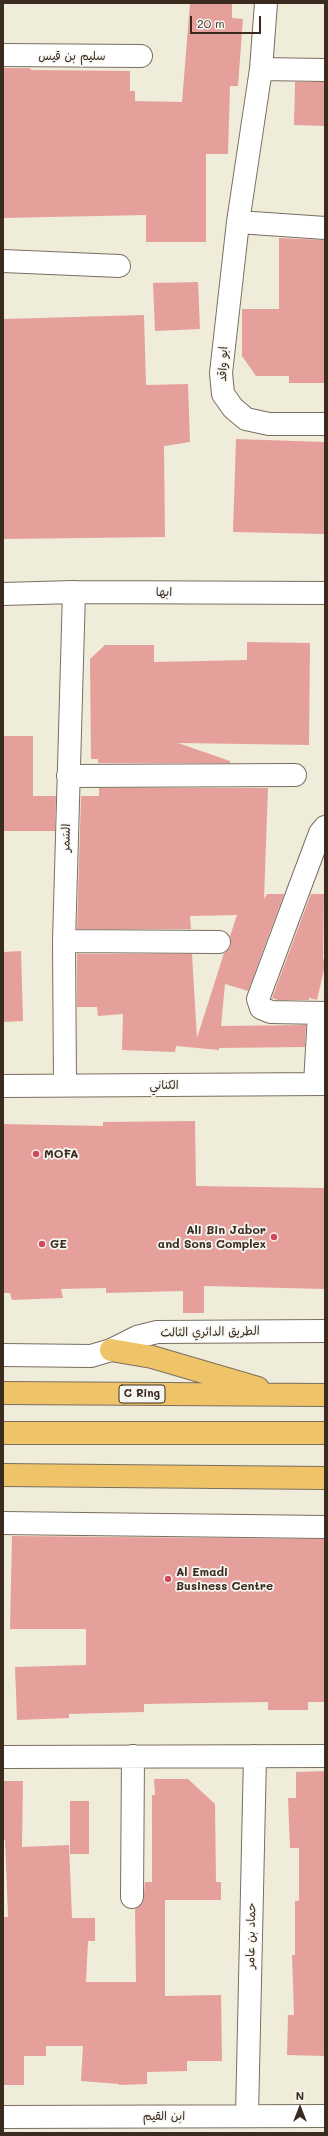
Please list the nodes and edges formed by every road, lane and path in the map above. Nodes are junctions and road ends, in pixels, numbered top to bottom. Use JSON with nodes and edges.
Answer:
{"nodes":[{"id":1,"x":266,"y":3,"type":"edge"},
{"id":2,"x":3,"y":55,"type":"edge"},
{"id":3,"x":141,"y":56,"type":"dead end"},
{"id":4,"x":260,"y":69,"type":"junction"},
{"id":5,"x":325,"y":70,"type":"edge"},
{"id":6,"x":238,"y":222,"type":"junction"},
{"id":7,"x":325,"y":228,"type":"edge"},
{"id":8,"x":3,"y":261,"type":"edge"},
{"id":9,"x":119,"y":266,"type":"dead end"},
{"id":10,"x":325,"y":424,"type":"edge"},
{"id":11,"x":74,"y":592,"type":"junction"},
{"id":12,"x":325,"y":593,"type":"edge"},
{"id":13,"x":3,"y":594,"type":"edge"},
{"id":14,"x":295,"y":775,"type":"dead end"},
{"id":15,"x":68,"y":776,"type":"junction"},
{"id":16,"x":325,"y":827,"type":"edge"},
{"id":17,"x":64,"y":941,"type":"junction"},
{"id":18,"x":218,"y":942,"type":"dead end"},
{"id":19,"x":322,"y":1014,"type":"edge"},
{"id":20,"x":320,"y":1084,"type":"edge"},
{"id":21,"x":66,"y":1085,"type":"junction"},
{"id":22,"x":3,"y":1086,"type":"edge"},
{"id":23,"x":325,"y":1331,"type":"edge"},
{"id":24,"x":111,"y":1350,"type":"junction"},
{"id":25,"x":3,"y":1355,"type":"edge"},
{"id":26,"x":3,"y":1393,"type":"edge"},
{"id":27,"x":280,"y":1395,"type":"junction"},
{"id":28,"x":325,"y":1395,"type":"edge"},
{"id":29,"x":3,"y":1433,"type":"edge"},
{"id":30,"x":325,"y":1433,"type":"edge"},
{"id":31,"x":3,"y":1475,"type":"edge"},
{"id":32,"x":325,"y":1478,"type":"edge"},
{"id":33,"x":3,"y":1523,"type":"edge"},
{"id":34,"x":325,"y":1527,"type":"edge"},
{"id":35,"x":133,"y":1756,"type":"junction"},
{"id":36,"x":255,"y":1756,"type":"junction"},
{"id":37,"x":325,"y":1756,"type":"edge"},
{"id":38,"x":3,"y":1757,"type":"edge"},
{"id":39,"x":132,"y":1897,"type":"dead end"},
{"id":40,"x":247,"y":2116,"type":"junction"},
{"id":41,"x":325,"y":2116,"type":"edge"},
{"id":42,"x":3,"y":2117,"type":"edge"},
{"id":43,"x":166,"y":2124,"type":"edge"}],
"edges":[{"from":1,"to":4,"type":"street","name":"ابو واقد"},
{"from":2,"to":3,"type":"street","name":"سليم بن قيس"},
{"from":4,"to":5,"type":"street"},
{"from":4,"to":6,"type":"street","name":"ابو واقد"},
{"from":6,"to":7,"type":"street"},
{"from":6,"to":10,"type":"street","name":"ابو واقد"},
{"from":8,"to":9,"type":"street"},
{"from":11,"to":12,"type":"street","name":"ابها"},
{"from":11,"to":13,"type":"street","name":"ابها"},
{"from":11,"to":15,"type":"street","name":"السَمر"},
{"from":14,"to":15,"type":"street"},
{"from":15,"to":17,"type":"street","name":"السَمر"},
{"from":16,"to":19,"type":"street"},
{"from":17,"to":18,"type":"street"},
{"from":17,"to":21,"type":"street","name":"السَمر"},
{"from":19,"to":20,"type":"street"},
{"from":20,"to":21,"type":"street","name":"الكناني"},
{"from":21,"to":22,"type":"street","name":"الكناني"},
{"from":23,"to":24,"type":"street","name":"الطريق الدائري الثالث"},
{"from":24,"to":25,"type":"street","name":"الطريق الدائري الثالث"},
{"from":24,"to":27,"type":"highway"},
{"from":26,"to":27,"type":"highway","number":"C Ring"},
{"from":27,"to":28,"type":"highway","number":"C Ring"},
{"from":29,"to":30,"type":"highway"},
{"from":31,"to":32,"type":"highway"},
{"from":33,"to":34,"type":"street"},
{"from":35,"to":36,"type":"street"},
{"from":35,"to":38,"type":"street"},
{"from":35,"to":39,"type":"street"},
{"from":36,"to":37,"type":"street"},
{"from":36,"to":40,"type":"street","name":"حماد بن عامر"},
{"from":40,"to":41,"type":"street","name":"ابن القيم"},
{"from":40,"to":43,"type":"street","name":"ابن القيم"},
{"from":42,"to":43,"type":"street","name":"ابن القيم"}]}
